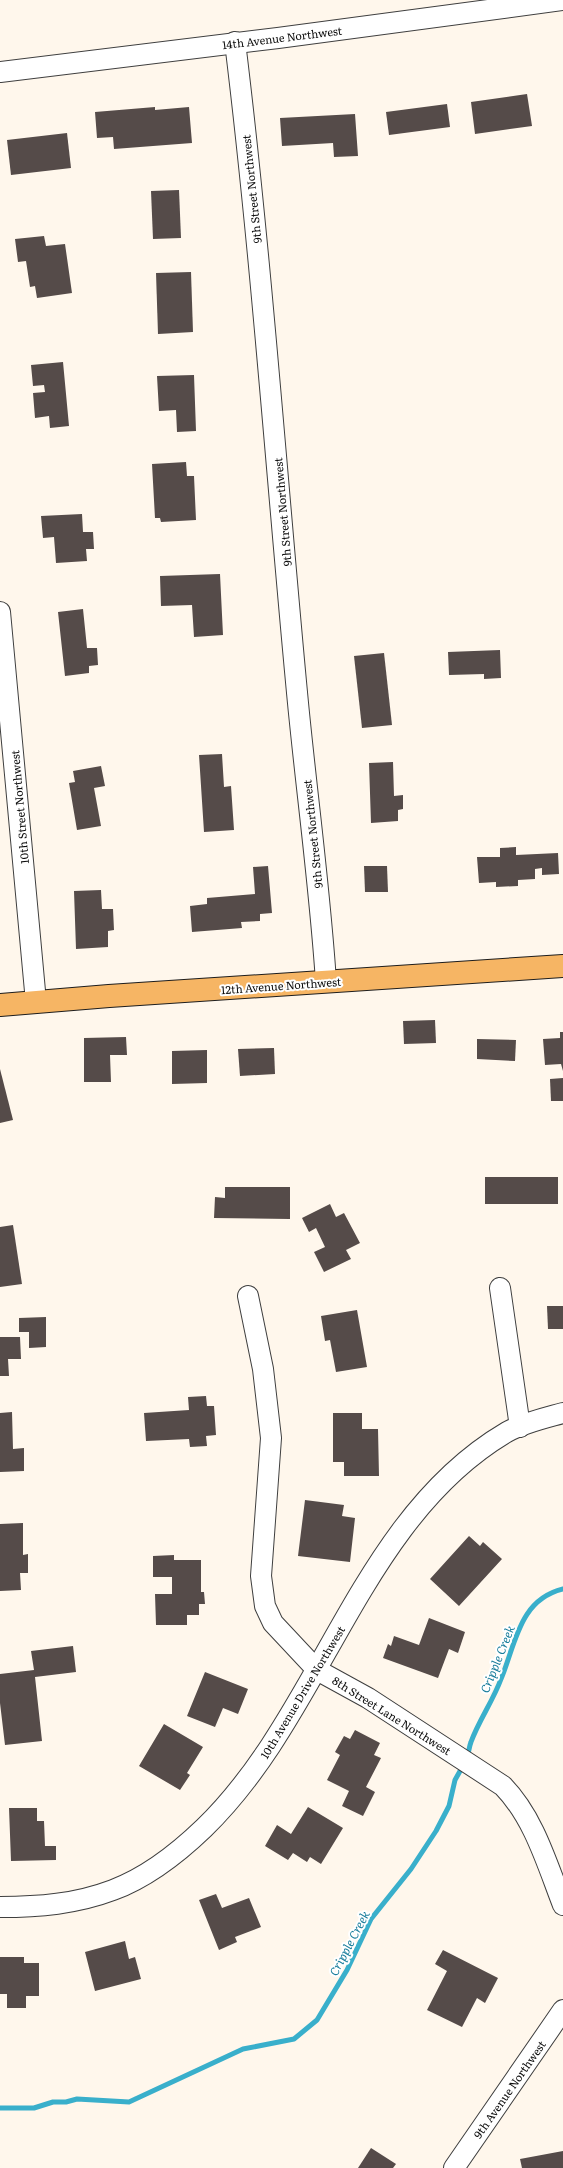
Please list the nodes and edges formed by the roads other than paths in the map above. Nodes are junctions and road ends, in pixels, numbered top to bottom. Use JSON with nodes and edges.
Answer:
{"nodes":[{"id":1,"x":563,"y":0,"type":"edge"},
{"id":2,"x":235,"y":42,"type":"junction"},
{"id":3,"x":0,"y":72,"type":"edge"},
{"id":4,"x":0,"y":612,"type":"edge"},
{"id":5,"x":563,"y":966,"type":"edge"},
{"id":6,"x":326,"y":982,"type":"junction"},
{"id":7,"x":36,"y":1002,"type":"junction"},
{"id":8,"x":0,"y":1005,"type":"edge"},
{"id":9,"x":500,"y":1288,"type":"dead end"},
{"id":10,"x":248,"y":1296,"type":"dead end"},
{"id":11,"x":563,"y":1413,"type":"edge"},
{"id":12,"x":520,"y":1427,"type":"junction"},
{"id":13,"x":317,"y":1670,"type":"junction"},
{"id":14,"x":563,"y":1905,"type":"edge"},
{"id":15,"x":0,"y":1907,"type":"edge"},
{"id":16,"x":563,"y":2010,"type":"edge"},
{"id":17,"x":454,"y":2168,"type":"edge"}],
"edges":[{"from":1,"to":2,"type":"street","name":"14th Avenue Northwest"},
{"from":2,"to":3,"type":"street","name":"14th Avenue Northwest"},
{"from":2,"to":6,"type":"street","name":"9th Street Northwest"},
{"from":4,"to":7,"type":"street","name":"10th Street Northwest"},
{"from":5,"to":6,"type":"main road","name":"12th Avenue Northwest"},
{"from":6,"to":7,"type":"main road","name":"12th Avenue Northwest"},
{"from":7,"to":8,"type":"main road","name":"12th Avenue Northwest"},
{"from":9,"to":12,"type":"street"},
{"from":10,"to":13,"type":"street","name":"8th Street Lane Northwest"},
{"from":11,"to":12,"type":"street","name":"10th Avenue Drive Northwest"},
{"from":12,"to":13,"type":"street","name":"10th Avenue Drive Northwest"},
{"from":13,"to":14,"type":"street","name":"8th Street Lane Northwest"},
{"from":13,"to":15,"type":"street","name":"10th Avenue Drive Northwest"},
{"from":16,"to":17,"type":"street","name":"9th Avenue Northwest"}]}
